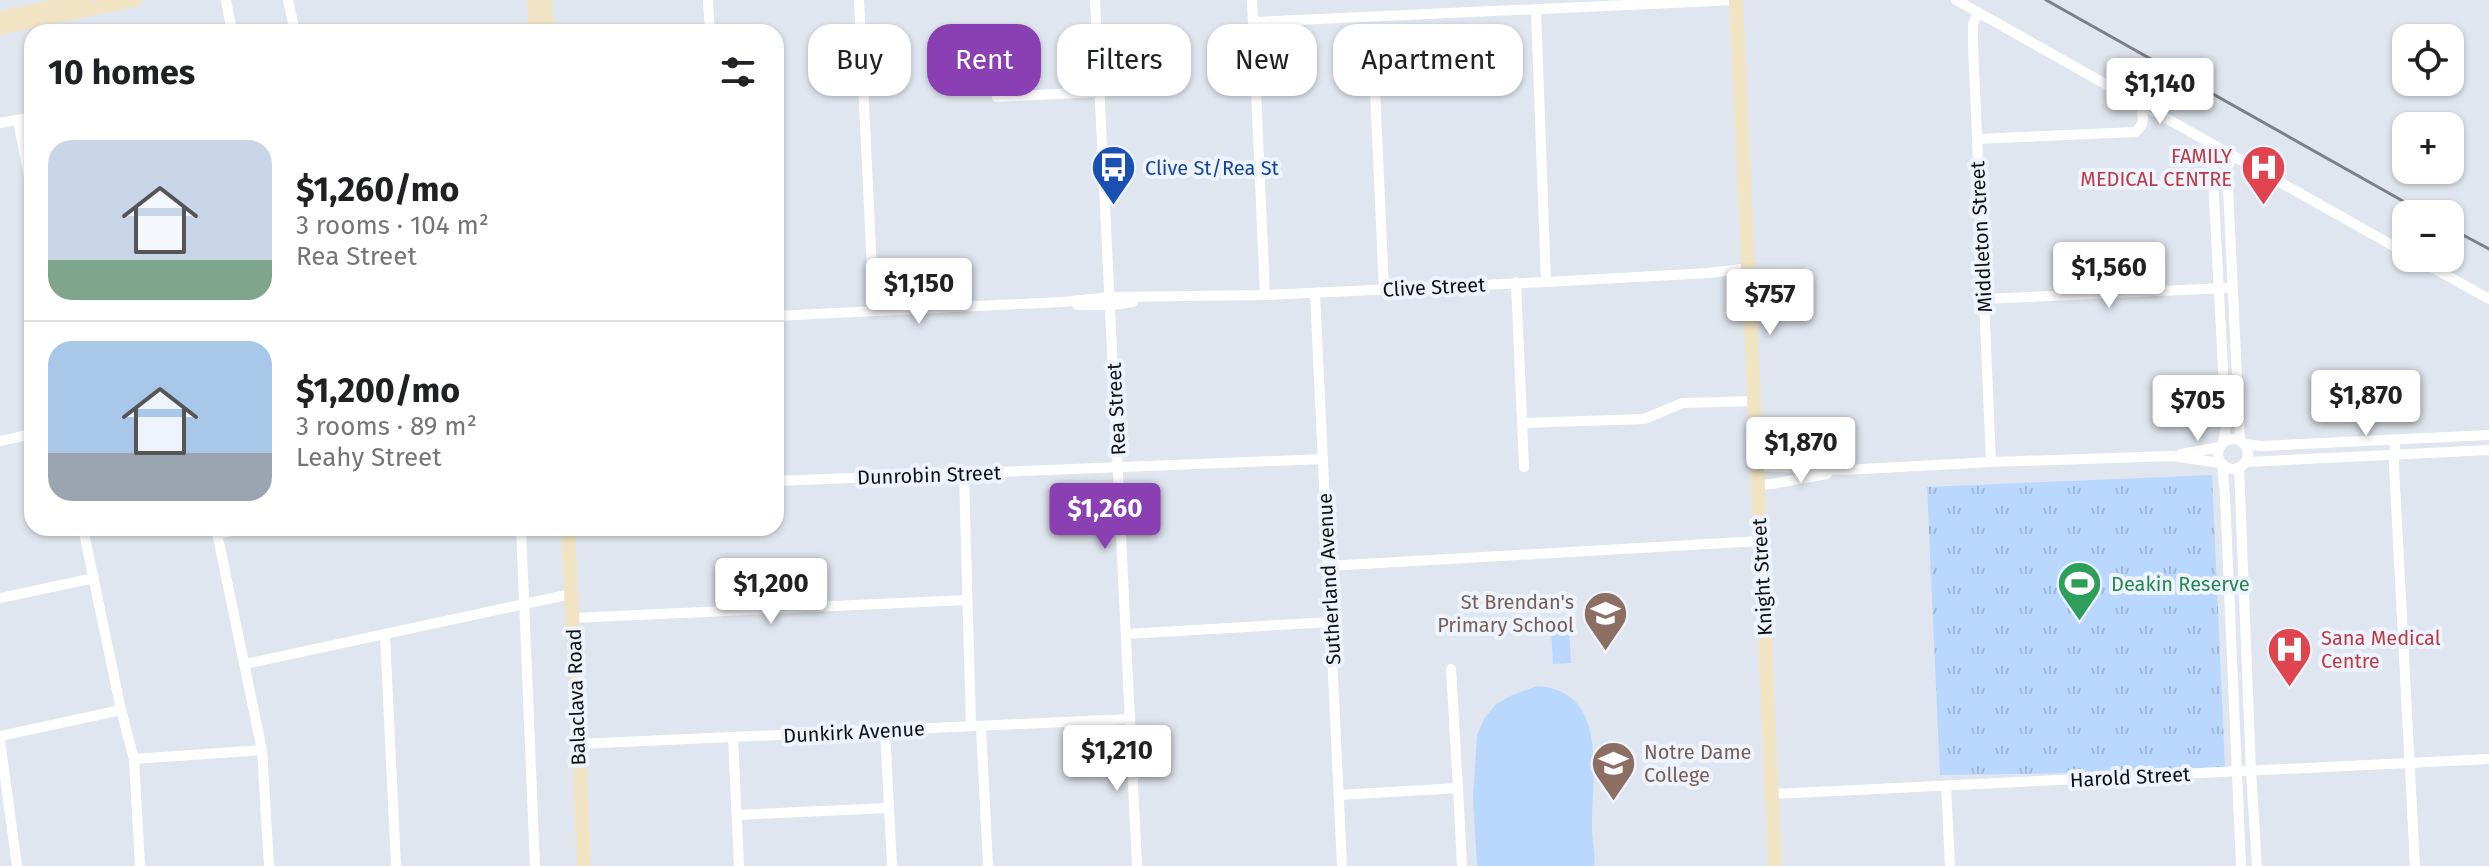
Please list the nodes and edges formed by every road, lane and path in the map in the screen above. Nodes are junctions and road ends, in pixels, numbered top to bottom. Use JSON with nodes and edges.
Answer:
{"nodes":[{"id":1,"x":85,"y":0,"type":"edge"},
{"id":2,"x":135,"y":0,"type":"edge"},
{"id":3,"x":226,"y":0,"type":"edge"},
{"id":4,"x":288,"y":0,"type":"edge"},
{"id":5,"x":534,"y":0,"type":"edge"},
{"id":6,"x":545,"y":0,"type":"edge"},
{"id":7,"x":708,"y":0,"type":"edge"},
{"id":8,"x":859,"y":0,"type":"edge"},
{"id":9,"x":1095,"y":0,"type":"edge"},
{"id":10,"x":1252,"y":0,"type":"edge"},
{"id":11,"x":1736,"y":0,"type":"edge"},
{"id":12,"x":1956,"y":0,"type":"edge"},
{"id":13,"x":68,"y":6,"type":"edge"},
{"id":14,"x":1536,"y":10,"type":"junction"},
{"id":15,"x":1978,"y":13,"type":"junction"},
{"id":16,"x":0,"y":18,"type":"edge"},
{"id":17,"x":1254,"y":22,"type":"junction"},
{"id":18,"x":230,"y":24,"type":"edge"},
{"id":19,"x":293,"y":24,"type":"edge"},
{"id":20,"x":536,"y":24,"type":"edge"},
{"id":21,"x":546,"y":24,"type":"edge"},
{"id":22,"x":710,"y":24,"type":"edge"},
{"id":23,"x":1096,"y":24,"type":"edge"},
{"id":24,"x":0,"y":28,"type":"edge"},
{"id":25,"x":1057,"y":94,"type":"edge"},
{"id":26,"x":1099,"y":96,"type":"edge"},
{"id":27,"x":1375,"y":96,"type":"edge"},
{"id":28,"x":997,"y":97,"type":"dead end"},
{"id":29,"x":2141,"y":104,"type":"junction"},
{"id":30,"x":24,"y":119,"type":"edge"},
{"id":31,"x":18,"y":120,"type":"junction"},
{"id":32,"x":0,"y":123,"type":"edge"},
{"id":33,"x":1977,"y":139,"type":"junction"},
{"id":34,"x":2218,"y":147,"type":"junction"},
{"id":35,"x":24,"y":151,"type":"edge"},
{"id":36,"x":2233,"y":156,"type":"junction"},
{"id":37,"x":2392,"y":245,"type":"edge"},
{"id":38,"x":1748,"y":271,"type":"junction"},
{"id":39,"x":2440,"y":272,"type":"edge"},
{"id":40,"x":1516,"y":282,"type":"junction"},
{"id":41,"x":1546,"y":282,"type":"junction"},
{"id":42,"x":2219,"y":288,"type":"junction"},
{"id":43,"x":2232,"y":288,"type":"junction"},
{"id":44,"x":1384,"y":290,"type":"junction"},
{"id":45,"x":1315,"y":293,"type":"junction"},
{"id":46,"x":1265,"y":295,"type":"junction"},
{"id":47,"x":1984,"y":299,"type":"junction"},
{"id":48,"x":2489,"y":299,"type":"edge"},
{"id":49,"x":1111,"y":301,"type":"junction"},
{"id":50,"x":874,"y":311,"type":"junction"},
{"id":51,"x":784,"y":316,"type":"edge"},
{"id":52,"x":1754,"y":401,"type":"junction"},
{"id":53,"x":1522,"y":423,"type":"junction"},
{"id":54,"x":2489,"y":435,"type":"edge"},
{"id":55,"x":24,"y":436,"type":"edge"},
{"id":56,"x":2395,"y":439,"type":"junction"},
{"id":57,"x":0,"y":441,"type":"edge"},
{"id":58,"x":2242,"y":443,"type":"junction"},
{"id":59,"x":2222,"y":445,"type":"junction"},
{"id":60,"x":2489,"y":450,"type":"edge"},
{"id":61,"x":2394,"y":454,"type":"junction"},
{"id":62,"x":2172,"y":456,"type":"junction"},
{"id":63,"x":1323,"y":459,"type":"junction"},
{"id":64,"x":1991,"y":462,"type":"junction"},
{"id":65,"x":2221,"y":463,"type":"junction"},
{"id":66,"x":2242,"y":465,"type":"junction"},
{"id":67,"x":1757,"y":466,"type":"junction"},
{"id":68,"x":1119,"y":467,"type":"junction"},
{"id":69,"x":1524,"y":467,"type":"dead end"},
{"id":70,"x":1844,"y":470,"type":"junction"},
{"id":71,"x":964,"y":474,"type":"junction"},
{"id":72,"x":784,"y":481,"type":"edge"},
{"id":73,"x":1758,"y":485,"type":"junction"},
{"id":74,"x":85,"y":536,"type":"edge"},
{"id":75,"x":217,"y":536,"type":"edge"},
{"id":76,"x":521,"y":536,"type":"edge"},
{"id":77,"x":568,"y":536,"type":"edge"},
{"id":78,"x":1760,"y":541,"type":"junction"},
{"id":79,"x":1328,"y":566,"type":"junction"},
{"id":80,"x":94,"y":578,"type":"junction"},
{"id":81,"x":571,"y":594,"type":"junction"},
{"id":82,"x":0,"y":598,"type":"edge"},
{"id":83,"x":967,"y":600,"type":"junction"},
{"id":84,"x":525,"y":604,"type":"junction"},
{"id":85,"x":572,"y":618,"type":"junction"},
{"id":86,"x":1330,"y":622,"type":"junction"},
{"id":87,"x":1126,"y":634,"type":"junction"},
{"id":88,"x":385,"y":635,"type":"junction"},
{"id":89,"x":245,"y":664,"type":"junction"},
{"id":90,"x":1451,"y":669,"type":"dead end"},
{"id":91,"x":121,"y":710,"type":"junction"},
{"id":92,"x":1130,"y":719,"type":"junction"},
{"id":93,"x":976,"y":726,"type":"junction"},
{"id":94,"x":885,"y":730,"type":"junction"},
{"id":95,"x":733,"y":737,"type":"junction"},
{"id":96,"x":0,"y":738,"type":"edge"},
{"id":97,"x":578,"y":744,"type":"junction"},
{"id":98,"x":262,"y":750,"type":"junction"},
{"id":99,"x":134,"y":759,"type":"junction"},
{"id":100,"x":2489,"y":759,"type":"edge"},
{"id":101,"x":2409,"y":763,"type":"junction"},
{"id":102,"x":2237,"y":771,"type":"junction"},
{"id":103,"x":2251,"y":771,"type":"junction"},
{"id":104,"x":1946,"y":786,"type":"junction"},
{"id":105,"x":1458,"y":788,"type":"junction"},
{"id":106,"x":1772,"y":794,"type":"junction"},
{"id":107,"x":1339,"y":795,"type":"junction"},
{"id":108,"x":888,"y":808,"type":"junction"},
{"id":109,"x":737,"y":815,"type":"junction"},
{"id":110,"x":17,"y":866,"type":"edge"},
{"id":111,"x":140,"y":866,"type":"edge"},
{"id":112,"x":269,"y":866,"type":"edge"},
{"id":113,"x":396,"y":866,"type":"edge"},
{"id":114,"x":535,"y":866,"type":"edge"},
{"id":115,"x":584,"y":866,"type":"edge"},
{"id":116,"x":739,"y":866,"type":"edge"},
{"id":117,"x":892,"y":866,"type":"edge"},
{"id":118,"x":988,"y":866,"type":"edge"},
{"id":119,"x":1137,"y":866,"type":"edge"},
{"id":120,"x":1342,"y":866,"type":"edge"},
{"id":121,"x":1462,"y":866,"type":"edge"},
{"id":122,"x":1775,"y":866,"type":"edge"},
{"id":123,"x":1950,"y":866,"type":"edge"},
{"id":124,"x":2241,"y":866,"type":"edge"},
{"id":125,"x":2257,"y":866,"type":"edge"},
{"id":126,"x":2415,"y":866,"type":"edge"}],
"edges":[{"from":1,"to":13,"type":"street"},
{"from":2,"to":13,"type":"street"},
{"from":3,"to":18,"type":"street"},
{"from":4,"to":19,"type":"street"},
{"from":5,"to":20,"type":"street"},
{"from":6,"to":21,"type":"street"},
{"from":7,"to":22,"type":"street"},
{"from":8,"to":50,"type":"street"},
{"from":9,"to":23,"type":"street","name":"Rea Street"},
{"from":10,"to":17,"type":"street"},
{"from":11,"to":14,"type":"street"},
{"from":11,"to":38,"type":"street","name":"Knight Street"},
{"from":12,"to":15,"type":"street"},
{"from":13,"to":16,"type":"street"},
{"from":13,"to":24,"type":"street"},
{"from":14,"to":17,"type":"street"},
{"from":14,"to":41,"type":"street"},
{"from":15,"to":29,"type":"street"},
{"from":15,"to":33,"type":"street","name":"Middleton Street"},
{"from":17,"to":46,"type":"street"},
{"from":25,"to":28,"type":"street"},
{"from":26,"to":49,"type":"street","name":"Rea Street"},
{"from":27,"to":44,"type":"street"},
{"from":29,"to":33,"type":"street"},
{"from":29,"to":34,"type":"street"},
{"from":30,"to":31,"type":"street"},
{"from":31,"to":32,"type":"street"},
{"from":31,"to":35,"type":"street"},
{"from":33,"to":47,"type":"street","name":"Middleton Street"},
{"from":34,"to":36,"type":"street"},
{"from":34,"to":42,"type":"street"},
{"from":36,"to":37,"type":"street"},
{"from":36,"to":43,"type":"street"},
{"from":38,"to":41,"type":"street","name":"Clive Street"},
{"from":38,"to":52,"type":"street","name":"Knight Street"},
{"from":39,"to":48,"type":"street"},
{"from":40,"to":41,"type":"street","name":"Clive Street"},
{"from":40,"to":44,"type":"street","name":"Clive Street"},
{"from":40,"to":53,"type":"street"},
{"from":42,"to":43,"type":"street"},
{"from":42,"to":47,"type":"street"},
{"from":42,"to":59,"type":"street"},
{"from":43,"to":58,"type":"street"},
{"from":44,"to":45,"type":"street","name":"Clive Street"},
{"from":45,"to":46,"type":"street","name":"Clive Street"},
{"from":45,"to":63,"type":"street","name":"Sutherland Avenue"},
{"from":46,"to":49,"type":"street","name":"Clive Street"},
{"from":47,"to":64,"type":"street","name":"Middleton Street"},
{"from":49,"to":50,"type":"street","name":"Clive Street"},
{"from":49,"to":68,"type":"street","name":"Rea Street"},
{"from":50,"to":51,"type":"street","name":"Clive Street"},
{"from":52,"to":53,"type":"street"},
{"from":52,"to":67,"type":"street","name":"Knight Street"},
{"from":53,"to":69,"type":"street"},
{"from":54,"to":56,"type":"street"},
{"from":55,"to":57,"type":"street"},
{"from":56,"to":58,"type":"street"},
{"from":56,"to":61,"type":"street"},
{"from":58,"to":59,"type":"street"},
{"from":58,"to":66,"type":"street"},
{"from":59,"to":62,"type":"street"},
{"from":59,"to":65,"type":"street"},
{"from":60,"to":61,"type":"street"},
{"from":61,"to":66,"type":"street"},
{"from":61,"to":101,"type":"street"},
{"from":62,"to":64,"type":"street"},
{"from":62,"to":65,"type":"street"},
{"from":63,"to":68,"type":"street","name":"Dunrobin Street"},
{"from":63,"to":79,"type":"street","name":"Sutherland Avenue"},
{"from":64,"to":70,"type":"street"},
{"from":65,"to":66,"type":"street"},
{"from":65,"to":102,"type":"street"},
{"from":66,"to":103,"type":"street"},
{"from":67,"to":70,"type":"street"},
{"from":67,"to":73,"type":"street","name":"Knight Street"},
{"from":68,"to":71,"type":"street","name":"Dunrobin Street"},
{"from":68,"to":87,"type":"street","name":"Rea Street"},
{"from":70,"to":73,"type":"street"},
{"from":71,"to":72,"type":"street","name":"Dunrobin Street"},
{"from":71,"to":83,"type":"street"},
{"from":73,"to":78,"type":"street","name":"Knight Street"},
{"from":74,"to":80,"type":"street"},
{"from":75,"to":89,"type":"street"},
{"from":76,"to":84,"type":"street"},
{"from":77,"to":81,"type":"street","name":"Balaclava Road"},
{"from":78,"to":79,"type":"street"},
{"from":78,"to":106,"type":"street","name":"Knight Street"},
{"from":79,"to":86,"type":"street","name":"Sutherland Avenue"},
{"from":80,"to":82,"type":"street"},
{"from":80,"to":91,"type":"street"},
{"from":81,"to":84,"type":"street"},
{"from":81,"to":85,"type":"street","name":"Balaclava Road"},
{"from":83,"to":85,"type":"street"},
{"from":83,"to":93,"type":"street"},
{"from":84,"to":88,"type":"street"},
{"from":84,"to":114,"type":"street"},
{"from":85,"to":97,"type":"street","name":"Balaclava Road"},
{"from":86,"to":87,"type":"street"},
{"from":86,"to":107,"type":"street","name":"Sutherland Avenue"},
{"from":87,"to":92,"type":"street","name":"Rea Street"},
{"from":88,"to":89,"type":"street"},
{"from":88,"to":113,"type":"street"},
{"from":89,"to":98,"type":"street"},
{"from":90,"to":105,"type":"street"},
{"from":91,"to":96,"type":"street"},
{"from":91,"to":99,"type":"street"},
{"from":92,"to":93,"type":"street","name":"Dunkirk Avenue"},
{"from":92,"to":119,"type":"street","name":"Rea Street"},
{"from":93,"to":94,"type":"street","name":"Dunkirk Avenue"},
{"from":93,"to":118,"type":"street"},
{"from":94,"to":95,"type":"street","name":"Dunkirk Avenue"},
{"from":94,"to":108,"type":"street"},
{"from":95,"to":97,"type":"street","name":"Dunkirk Avenue"},
{"from":95,"to":109,"type":"street"},
{"from":96,"to":110,"type":"street"},
{"from":97,"to":115,"type":"street","name":"Balaclava Road"},
{"from":98,"to":99,"type":"street"},
{"from":98,"to":112,"type":"street"},
{"from":99,"to":111,"type":"street"},
{"from":100,"to":101,"type":"street","name":"Harold Street"},
{"from":101,"to":103,"type":"street","name":"Harold Street"},
{"from":101,"to":126,"type":"street"},
{"from":102,"to":103,"type":"street","name":"Harold Street"},
{"from":102,"to":104,"type":"street","name":"Harold Street"},
{"from":102,"to":124,"type":"street"},
{"from":103,"to":125,"type":"street"},
{"from":104,"to":106,"type":"street","name":"Harold Street"},
{"from":104,"to":123,"type":"street"},
{"from":105,"to":107,"type":"street"},
{"from":105,"to":121,"type":"street"},
{"from":106,"to":122,"type":"street","name":"Knight Street"},
{"from":107,"to":120,"type":"street","name":"Sutherland Avenue"},
{"from":108,"to":109,"type":"street"},
{"from":108,"to":117,"type":"street"},
{"from":109,"to":116,"type":"street"}]}
